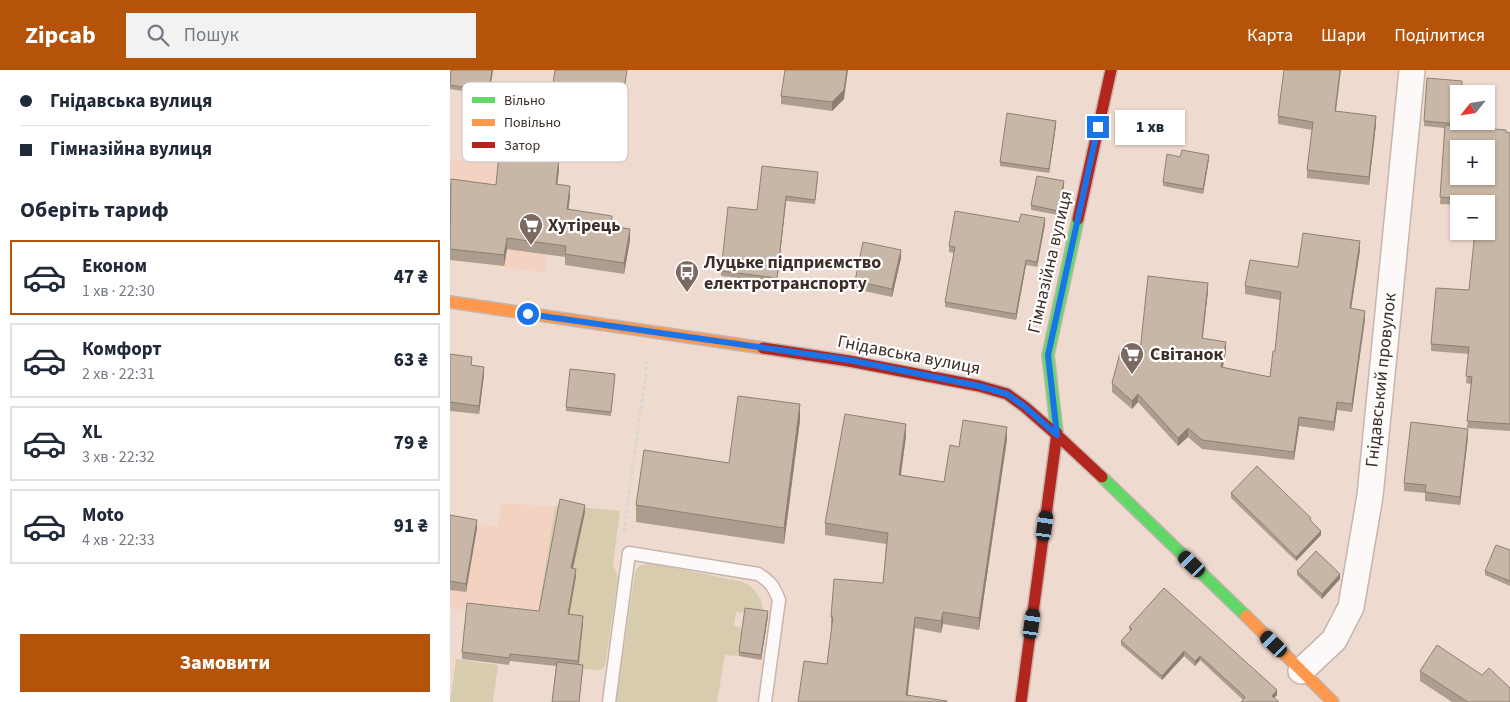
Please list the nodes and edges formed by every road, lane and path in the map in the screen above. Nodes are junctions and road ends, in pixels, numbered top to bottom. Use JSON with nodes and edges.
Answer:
{"nodes":[{"id":1,"x":1111,"y":70,"type":"edge"},
{"id":2,"x":1412,"y":70,"type":"edge"},
{"id":3,"x":450,"y":302,"type":"edge"},
{"id":4,"x":625,"y":328,"type":"junction"},
{"id":5,"x":1057,"y":435,"type":"junction"},
{"id":6,"x":629,"y":553,"type":"junction"},
{"id":7,"x":1301,"y":671,"type":"junction"},
{"id":8,"x":609,"y":702,"type":"edge"},
{"id":9,"x":765,"y":702,"type":"edge"},
{"id":10,"x":1021,"y":702,"type":"edge"},
{"id":11,"x":1333,"y":702,"type":"edge"}],
"edges":[{"from":1,"to":5,"type":"main road","name":"Гімназійна вулиця"},
{"from":2,"to":7,"type":"street","name":"Гнідавський провулок"},
{"from":3,"to":4,"type":"main road","name":"Гнідавська вулиця"},
{"from":4,"to":5,"type":"main road","name":"Гнідавська вулиця"},
{"from":4,"to":6,"type":"path"},
{"from":5,"to":7,"type":"main road","name":"Гнідавська вулиця"},
{"from":5,"to":10,"type":"main road","name":"Гімназійна вулиця"},
{"from":6,"to":8,"type":"lane"},
{"from":6,"to":9,"type":"lane"},
{"from":7,"to":11,"type":"main road","name":"Гнідавська вулиця"}]}
